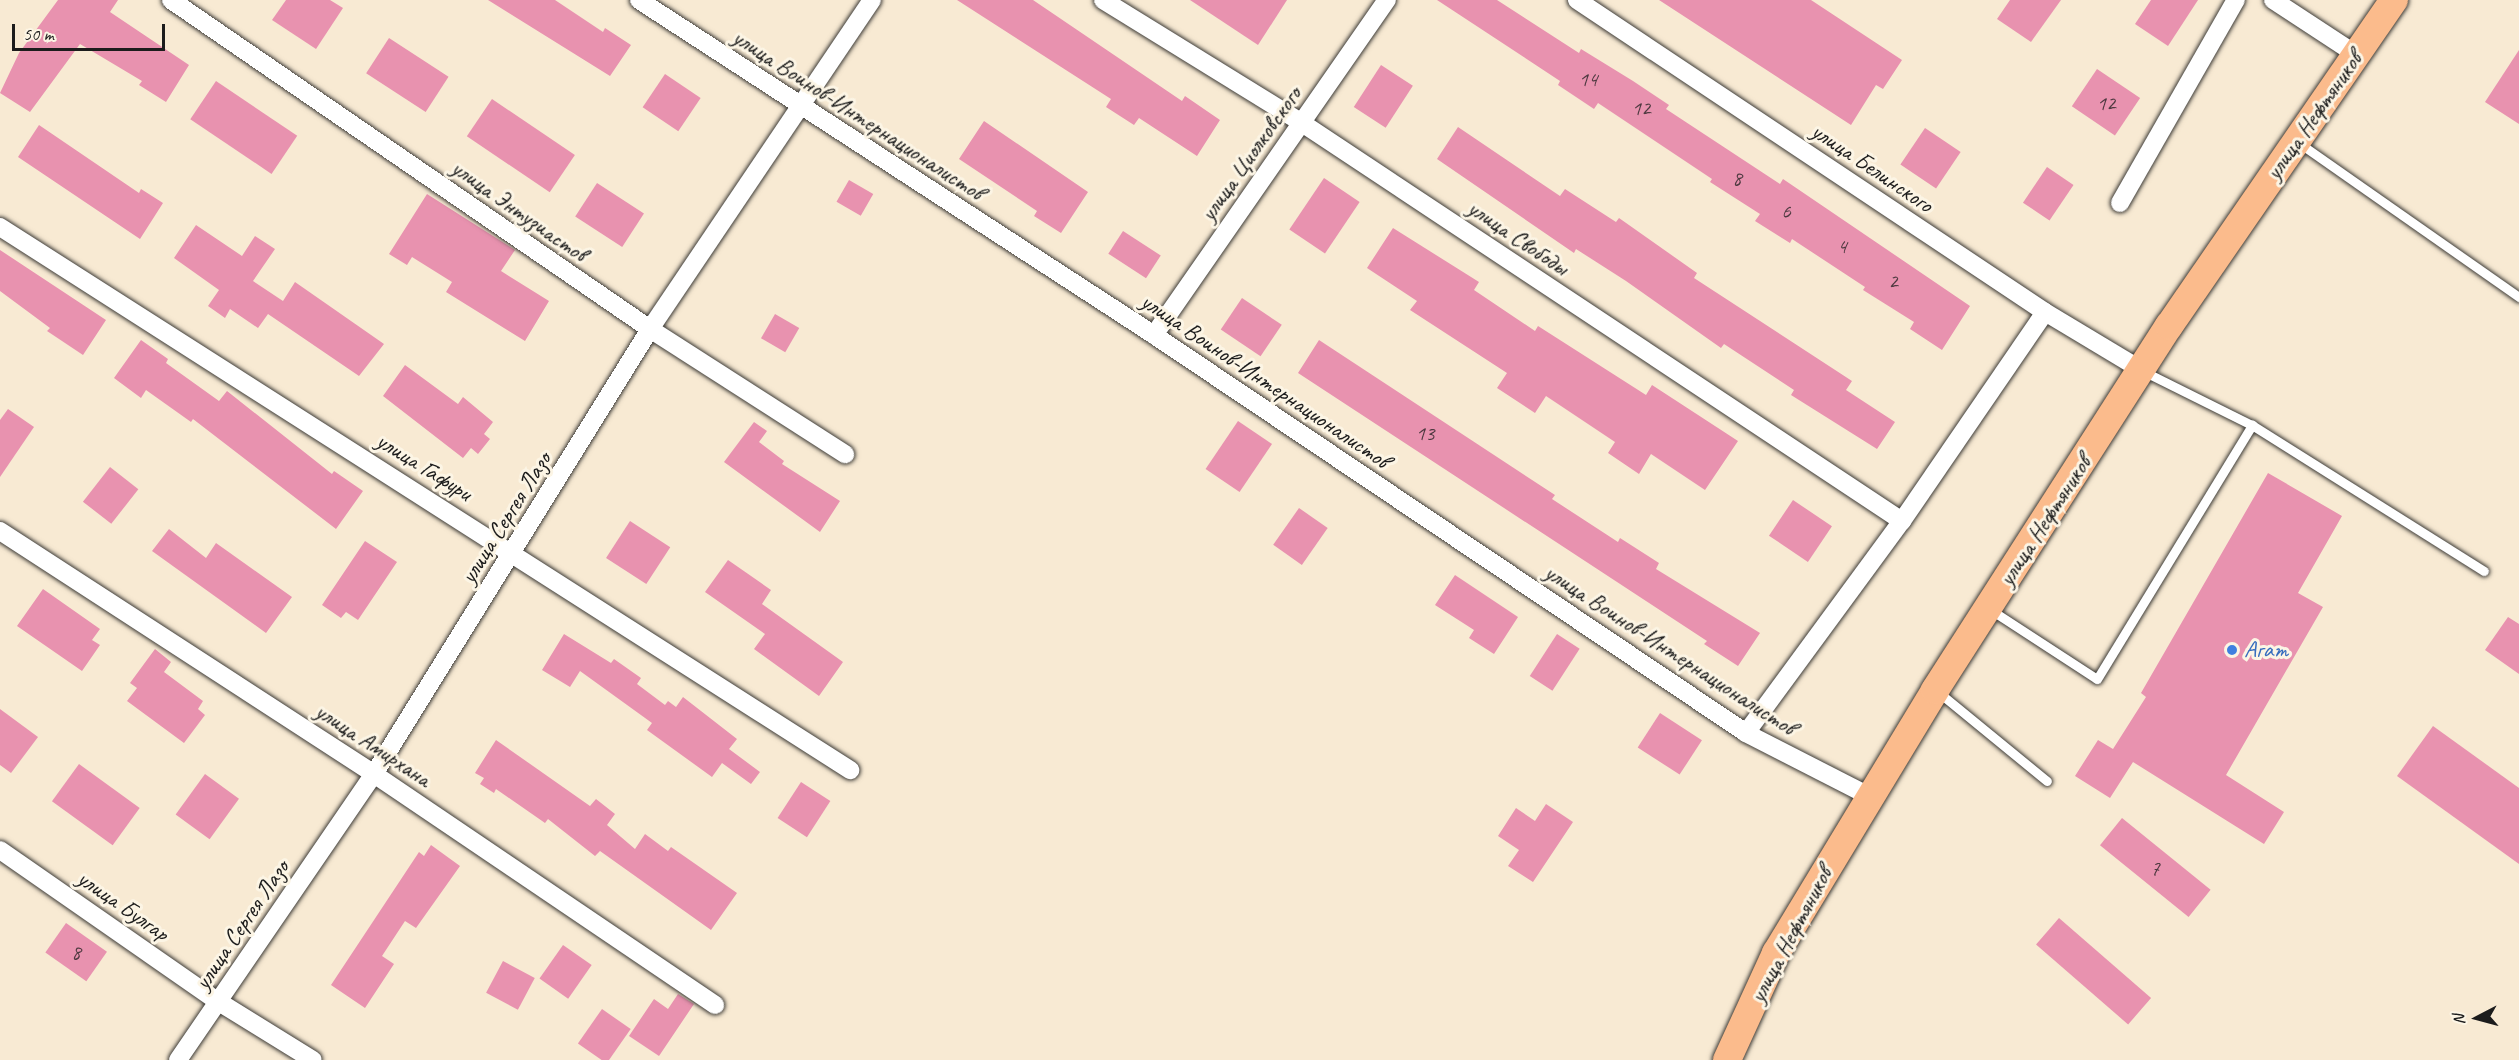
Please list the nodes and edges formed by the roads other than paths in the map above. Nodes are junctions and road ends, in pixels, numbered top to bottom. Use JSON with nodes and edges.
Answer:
{"nodes":[{"id":1,"x":171,"y":0,"type":"edge"},
{"id":2,"x":639,"y":0,"type":"edge"},
{"id":3,"x":872,"y":0,"type":"edge"},
{"id":4,"x":1103,"y":0,"type":"edge"},
{"id":5,"x":1388,"y":0,"type":"edge"},
{"id":6,"x":1578,"y":0,"type":"edge"},
{"id":7,"x":2236,"y":0,"type":"edge"},
{"id":8,"x":2273,"y":0,"type":"edge"},
{"id":9,"x":2394,"y":0,"type":"edge"},
{"id":10,"x":2357,"y":55,"type":"junction"},
{"id":11,"x":799,"y":106,"type":"junction"},
{"id":12,"x":1302,"y":123,"type":"junction"},
{"id":13,"x":2297,"y":141,"type":"junction"},
{"id":14,"x":2120,"y":203,"type":"dead end"},
{"id":15,"x":0,"y":227,"type":"edge"},
{"id":16,"x":2519,"y":297,"type":"edge"},
{"id":17,"x":2045,"y":312,"type":"junction"},
{"id":18,"x":650,"y":329,"type":"junction"},
{"id":19,"x":1154,"y":335,"type":"junction"},
{"id":20,"x":2143,"y":371,"type":"junction"},
{"id":21,"x":2252,"y":425,"type":"junction"},
{"id":22,"x":845,"y":454,"type":"dead end"},
{"id":23,"x":1902,"y":521,"type":"junction"},
{"id":24,"x":0,"y":531,"type":"edge"},
{"id":25,"x":514,"y":552,"type":"junction"},
{"id":26,"x":2484,"y":571,"type":"dead end"},
{"id":27,"x":1988,"y":608,"type":"junction"},
{"id":28,"x":1935,"y":690,"type":"junction"},
{"id":29,"x":1746,"y":733,"type":"junction"},
{"id":30,"x":850,"y":770,"type":"dead end"},
{"id":31,"x":374,"y":774,"type":"junction"},
{"id":32,"x":2047,"y":781,"type":"dead end"},
{"id":33,"x":1869,"y":796,"type":"junction"},
{"id":34,"x":0,"y":850,"type":"edge"},
{"id":35,"x":219,"y":1002,"type":"junction"},
{"id":36,"x":715,"y":1005,"type":"dead end"},
{"id":37,"x":178,"y":1060,"type":"edge"},
{"id":38,"x":313,"y":1060,"type":"edge"},
{"id":39,"x":1727,"y":1060,"type":"edge"}],
"edges":[{"from":1,"to":18,"type":"street","name":"улица Энтузиастов"},
{"from":2,"to":11,"type":"street","name":"улица Воинов-Интернационалистов"},
{"from":3,"to":11,"type":"street","name":"улица Сергея Лазо"},
{"from":4,"to":12,"type":"street","name":"улица Свободы"},
{"from":5,"to":12,"type":"street","name":"улица Циолковского"},
{"from":6,"to":17,"type":"street","name":"улица Белинского"},
{"from":7,"to":14,"type":"street"},
{"from":8,"to":10,"type":"street"},
{"from":9,"to":10,"type":"main road","name":"улица Нефтяников"},
{"from":10,"to":13,"type":"main road","name":"улица Нефтяников"},
{"from":11,"to":18,"type":"street","name":"улица Сергея Лазо"},
{"from":11,"to":19,"type":"street","name":"улица Воинов-Интернационалистов"},
{"from":12,"to":19,"type":"street","name":"улица Циолковского"},
{"from":12,"to":23,"type":"street","name":"улица Свободы"},
{"from":13,"to":16,"type":"lane"},
{"from":13,"to":20,"type":"main road","name":"улица Нефтяников"},
{"from":15,"to":25,"type":"street","name":"улица Гафури"},
{"from":17,"to":20,"type":"street","name":"улица Белинского"},
{"from":17,"to":23,"type":"street"},
{"from":18,"to":22,"type":"street","name":"улица Энтузиастов"},
{"from":18,"to":25,"type":"street","name":"улица Сергея Лазо"},
{"from":19,"to":29,"type":"street","name":"улица Воинов-Интернационалистов"},
{"from":20,"to":21,"type":"lane"},
{"from":20,"to":27,"type":"main road","name":"улица Нефтяников"},
{"from":21,"to":26,"type":"lane"},
{"from":21,"to":27,"type":"lane"},
{"from":23,"to":29,"type":"street"},
{"from":24,"to":31,"type":"street","name":"улица Амирхана"},
{"from":25,"to":30,"type":"street","name":"улица Гафури"},
{"from":25,"to":31,"type":"street","name":"улица Сергея Лазо"},
{"from":27,"to":28,"type":"main road","name":"улица Нефтяников"},
{"from":28,"to":32,"type":"lane"},
{"from":28,"to":33,"type":"main road","name":"улица Нефтяников"},
{"from":29,"to":33,"type":"street","name":"улица Воинов-Интернационалистов"},
{"from":31,"to":35,"type":"street","name":"улица Сергея Лазо"},
{"from":31,"to":36,"type":"street","name":"улица Амирхана"},
{"from":33,"to":39,"type":"main road","name":"улица Нефтяников"},
{"from":34,"to":35,"type":"street","name":"улица Булгар"},
{"from":35,"to":37,"type":"street","name":"улица Сергея Лазо"},
{"from":35,"to":38,"type":"street","name":"улица Булгар"}]}
